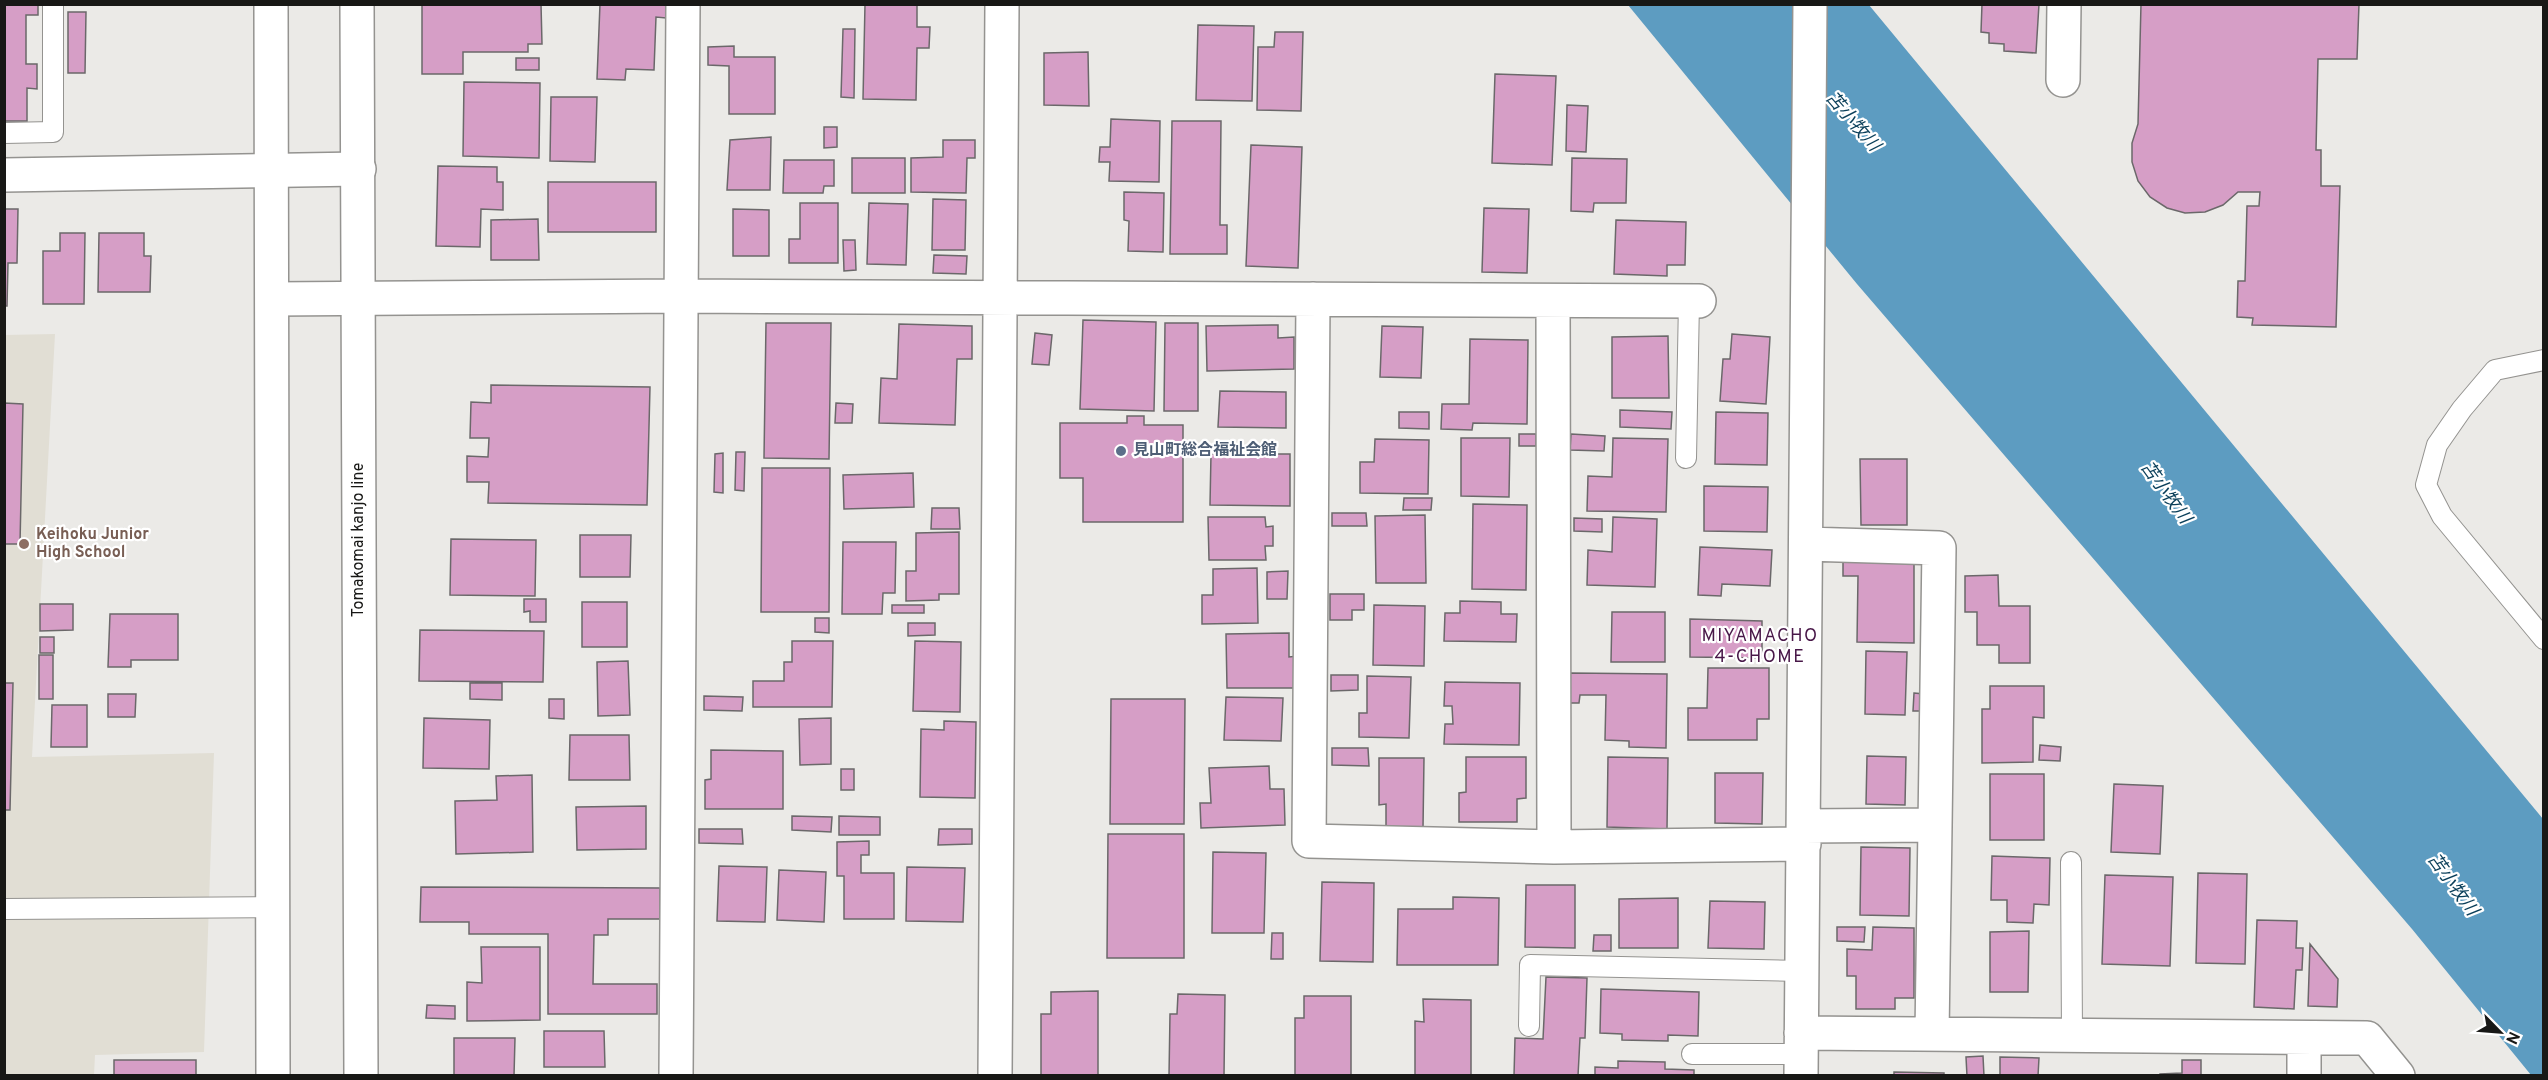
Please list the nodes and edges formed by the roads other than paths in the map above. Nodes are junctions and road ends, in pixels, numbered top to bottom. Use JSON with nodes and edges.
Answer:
{"nodes":[{"id":1,"x":53,"y":4,"type":"edge"},
{"id":2,"x":271,"y":4,"type":"edge"},
{"id":3,"x":357,"y":4,"type":"edge"},
{"id":4,"x":683,"y":4,"type":"edge"},
{"id":5,"x":1002,"y":4,"type":"edge"},
{"id":6,"x":1810,"y":4,"type":"edge"},
{"id":7,"x":2064,"y":4,"type":"edge"},
{"id":8,"x":2063,"y":80,"type":"dead end"},
{"id":9,"x":4,"y":133,"type":"edge"},
{"id":10,"x":359,"y":170,"type":"junction"},
{"id":11,"x":272,"y":171,"type":"junction"},
{"id":12,"x":4,"y":175,"type":"edge"},
{"id":13,"x":681,"y":296,"type":"junction"},
{"id":14,"x":1001,"y":298,"type":"junction"},
{"id":15,"x":1313,"y":298,"type":"junction"},
{"id":16,"x":273,"y":299,"type":"junction"},
{"id":17,"x":357,"y":300,"type":"junction"},
{"id":18,"x":1694,"y":301,"type":"joint"},
{"id":19,"x":1553,"y":302,"type":"junction"},
{"id":20,"x":2544,"y":360,"type":"edge"},
{"id":21,"x":1686,"y":458,"type":"dead end"},
{"id":22,"x":1806,"y":544,"type":"junction"},
{"id":23,"x":2544,"y":639,"type":"edge"},
{"id":24,"x":1935,"y":825,"type":"junction"},
{"id":25,"x":1804,"y":835,"type":"junction"},
{"id":26,"x":1554,"y":847,"type":"junction"},
{"id":27,"x":2071,"y":862,"type":"dead end"},
{"id":28,"x":273,"y":907,"type":"junction"},
{"id":29,"x":4,"y":909,"type":"edge"},
{"id":30,"x":1802,"y":971,"type":"junction"},
{"id":31,"x":1529,"y":1026,"type":"dead end"},
{"id":32,"x":1932,"y":1034,"type":"junction"},
{"id":33,"x":2073,"y":1035,"type":"junction"},
{"id":34,"x":2304,"y":1038,"type":"junction"},
{"id":35,"x":1692,"y":1054,"type":"dead end"},
{"id":36,"x":1801,"y":1054,"type":"edge"},
{"id":37,"x":273,"y":1076,"type":"edge"},
{"id":38,"x":361,"y":1076,"type":"edge"},
{"id":39,"x":676,"y":1076,"type":"edge"},
{"id":40,"x":995,"y":1076,"type":"edge"},
{"id":41,"x":2304,"y":1076,"type":"edge"},
{"id":42,"x":2398,"y":1076,"type":"edge"}],
"edges":[{"from":1,"to":9,"type":"lane"},
{"from":2,"to":11,"type":"street"},
{"from":3,"to":10,"type":"street","name":"Tomakomai kanjo line"},
{"from":4,"to":13,"type":"street"},
{"from":5,"to":14,"type":"street"},
{"from":6,"to":22,"type":"street"},
{"from":7,"to":8,"type":"street"},
{"from":10,"to":11,"type":"street"},
{"from":10,"to":17,"type":"street","name":"Tomakomai kanjo line"},
{"from":11,"to":12,"type":"street"},
{"from":11,"to":16,"type":"street"},
{"from":13,"to":14,"type":"street"},
{"from":13,"to":17,"type":"street"},
{"from":13,"to":39,"type":"street"},
{"from":14,"to":15,"type":"street"},
{"from":14,"to":40,"type":"street"},
{"from":15,"to":19,"type":"street"},
{"from":15,"to":26,"type":"street"},
{"from":16,"to":17,"type":"street"},
{"from":16,"to":28,"type":"street"},
{"from":17,"to":38,"type":"street","name":"Tomakomai kanjo line"},
{"from":18,"to":19,"type":"street"},
{"from":18,"to":21,"type":"lane"},
{"from":19,"to":26,"type":"street"},
{"from":20,"to":23,"type":"lane"},
{"from":22,"to":24,"type":"street"},
{"from":22,"to":25,"type":"street"},
{"from":24,"to":25,"type":"street"},
{"from":24,"to":32,"type":"street"},
{"from":25,"to":26,"type":"street"},
{"from":25,"to":30,"type":"street"},
{"from":27,"to":33,"type":"lane"},
{"from":28,"to":29,"type":"lane"},
{"from":28,"to":37,"type":"street"},
{"from":30,"to":31,"type":"lane"},
{"from":30,"to":36,"type":"street"},
{"from":32,"to":33,"type":"street"},
{"from":32,"to":36,"type":"street"},
{"from":33,"to":34,"type":"street"},
{"from":34,"to":41,"type":"street"},
{"from":34,"to":42,"type":"street"},
{"from":35,"to":36,"type":"lane"}]}
